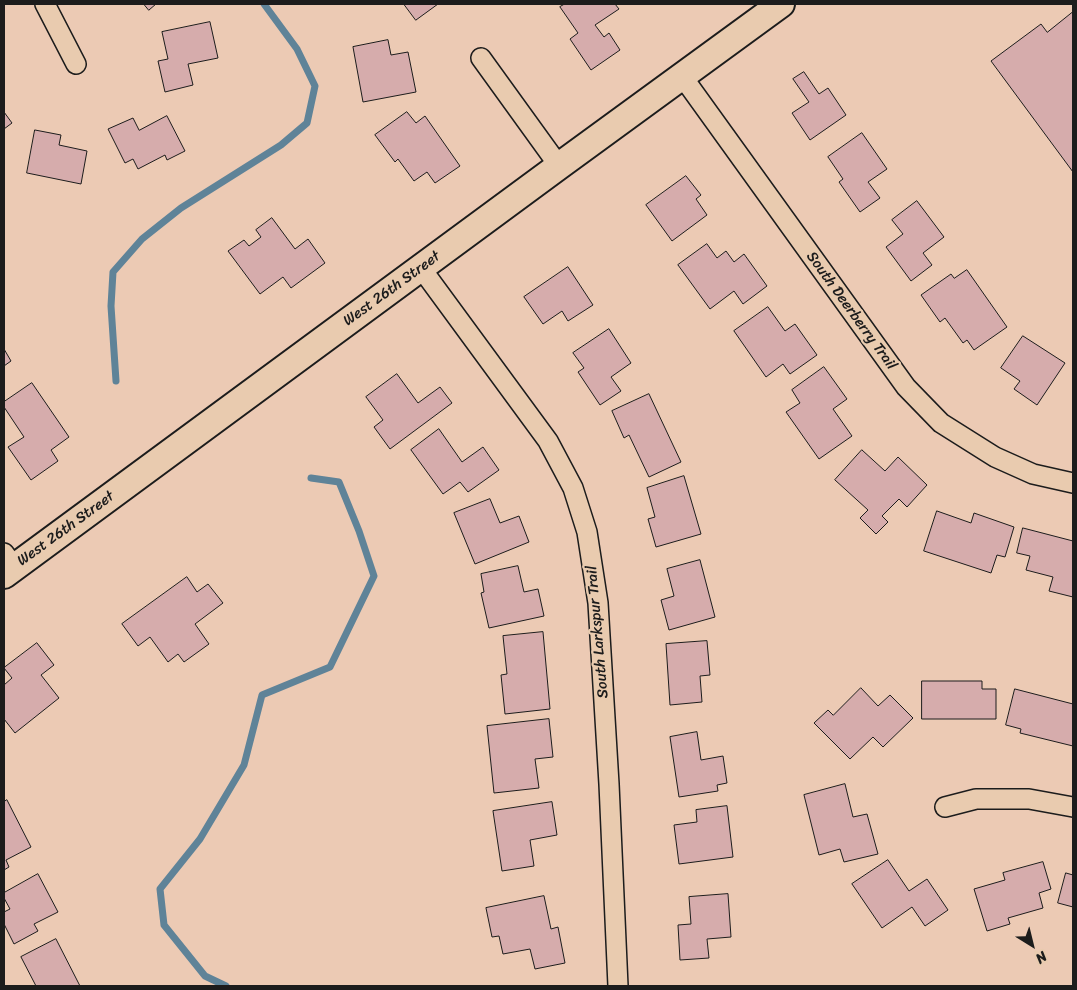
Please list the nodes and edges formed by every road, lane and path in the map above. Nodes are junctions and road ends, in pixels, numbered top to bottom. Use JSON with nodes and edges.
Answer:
{"nodes":[{"id":1,"x":45,"y":4,"type":"edge"},
{"id":2,"x":781,"y":4,"type":"edge"},
{"id":3,"x":481,"y":58,"type":"dead end"},
{"id":4,"x":76,"y":64,"type":"dead end"},
{"id":5,"x":682,"y":76,"type":"junction"},
{"id":6,"x":558,"y":166,"type":"junction"},
{"id":7,"x":421,"y":268,"type":"junction"},
{"id":8,"x":1073,"y":483,"type":"edge"},
{"id":9,"x":7,"y":565,"type":"edge"},
{"id":10,"x":945,"y":807,"type":"dead end"},
{"id":11,"x":1073,"y":807,"type":"edge"},
{"id":12,"x":618,"y":986,"type":"edge"}],
"edges":[{"from":1,"to":4,"type":"street"},
{"from":2,"to":5,"type":"main road","name":"West 26th Street"},
{"from":3,"to":6,"type":"street"},
{"from":5,"to":6,"type":"main road","name":"West 26th Street"},
{"from":5,"to":8,"type":"street","name":"South Deerberry Trail"},
{"from":6,"to":7,"type":"main road","name":"West 26th Street"},
{"from":7,"to":9,"type":"main road","name":"West 26th Street"},
{"from":7,"to":12,"type":"street","name":"South Larkspur Trail"},
{"from":10,"to":11,"type":"street"}]}
